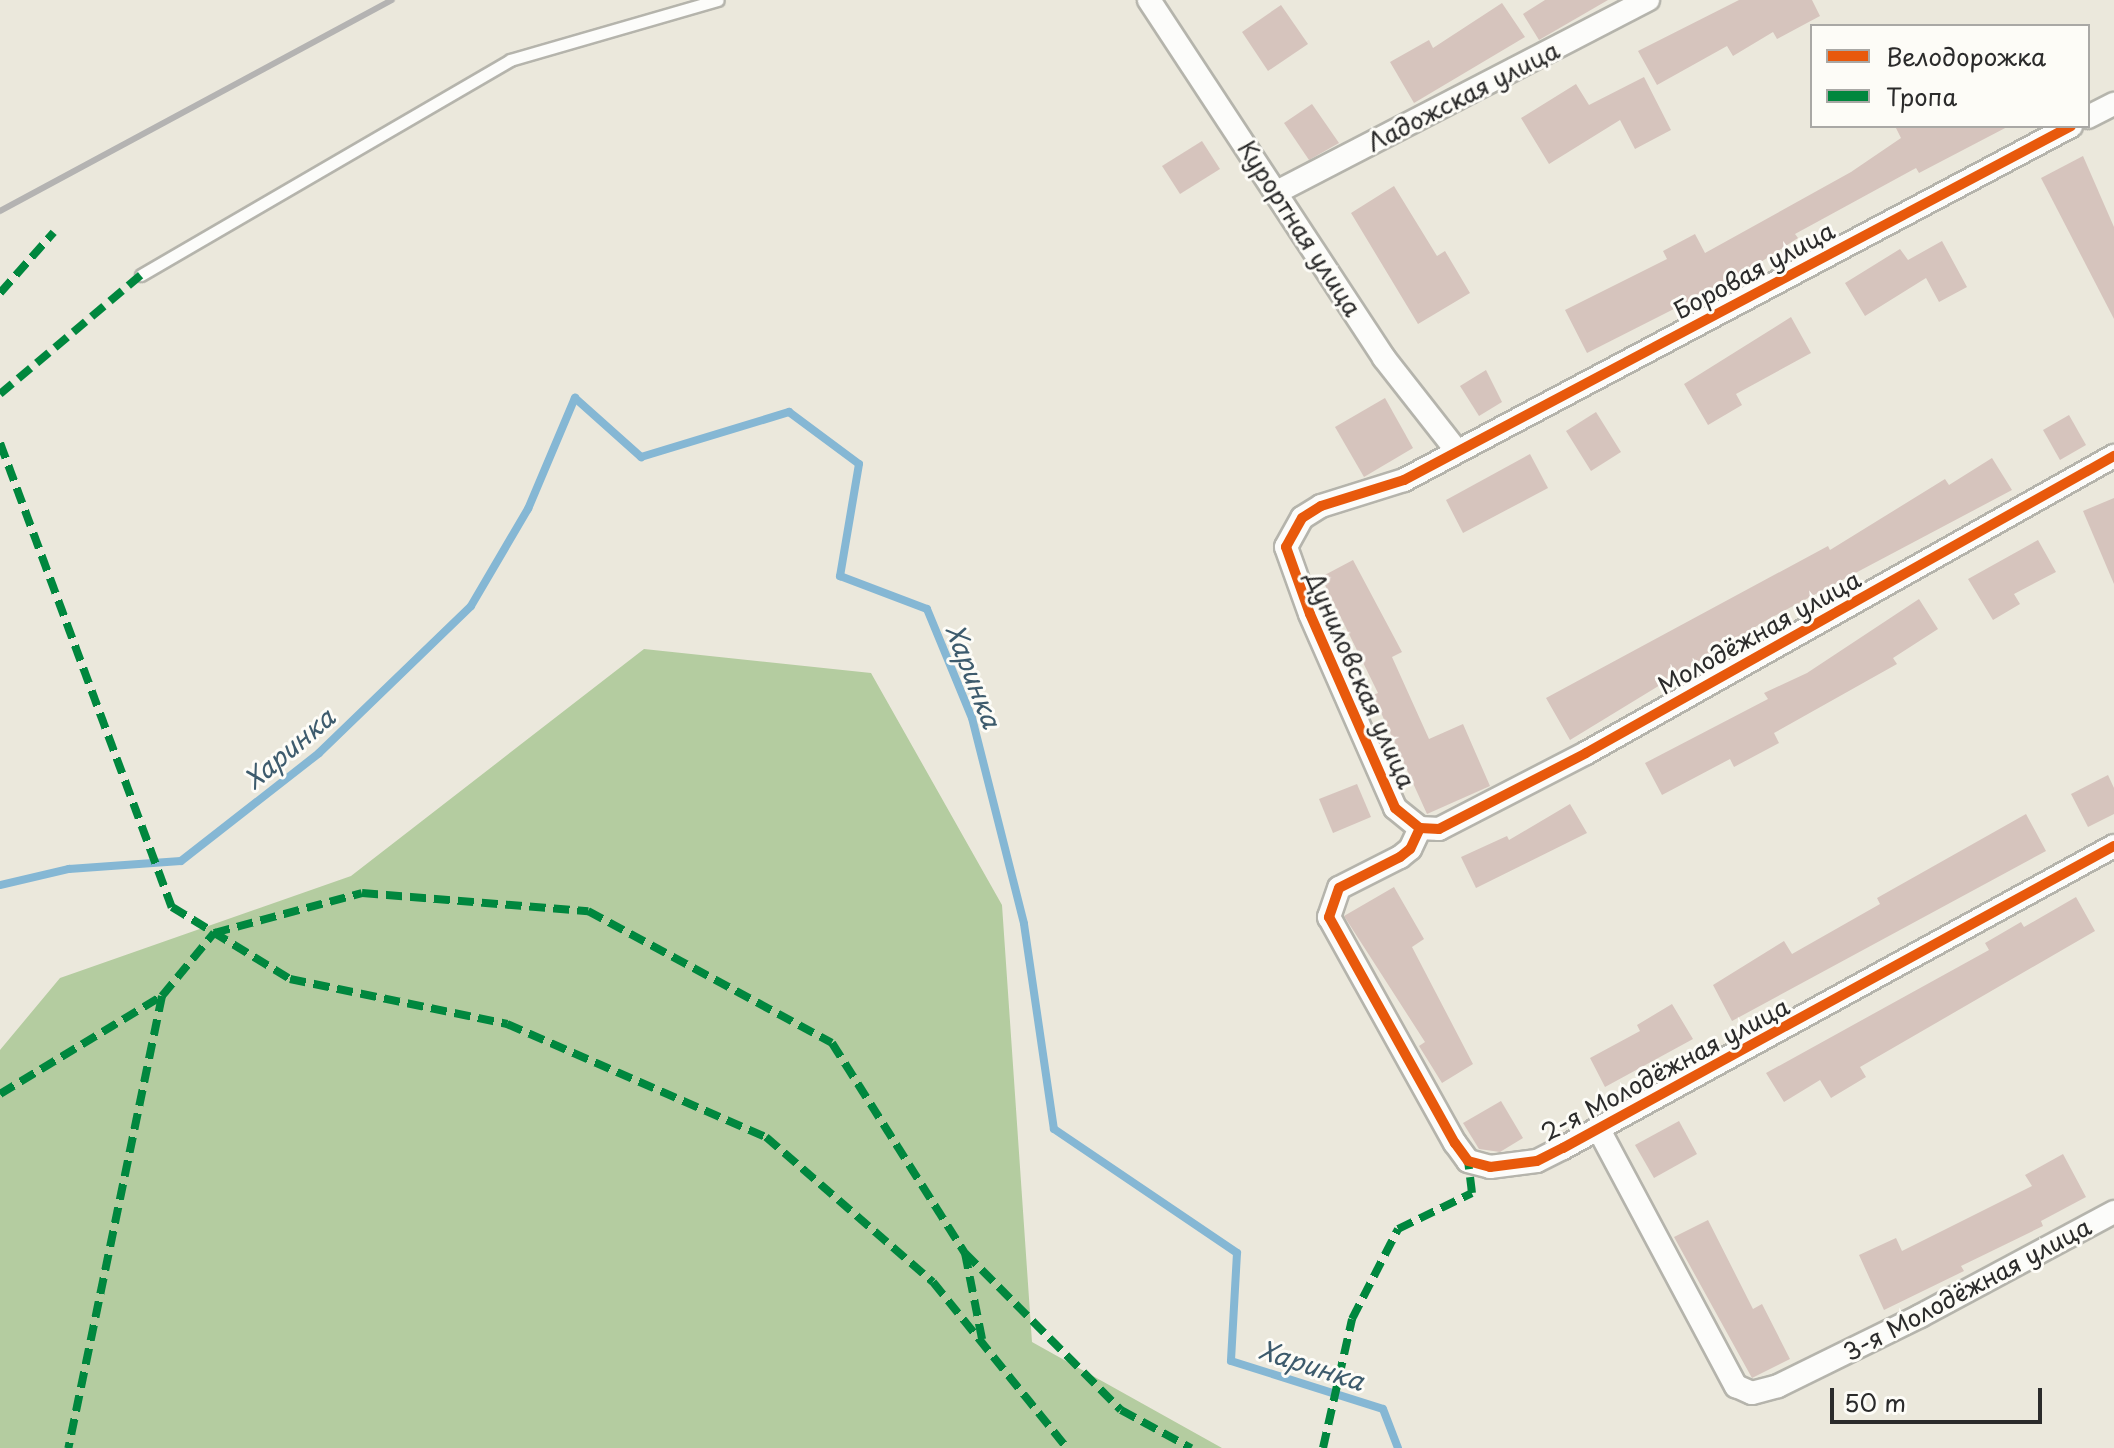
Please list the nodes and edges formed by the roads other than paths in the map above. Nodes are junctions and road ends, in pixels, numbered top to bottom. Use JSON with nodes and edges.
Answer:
{"nodes":[{"id":1,"x":718,"y":0,"type":"edge"},
{"id":2,"x":1149,"y":0,"type":"edge"},
{"id":3,"x":1648,"y":0,"type":"edge"},
{"id":4,"x":2114,"y":104,"type":"edge"},
{"id":5,"x":2090,"y":116,"type":"edge"},
{"id":6,"x":2067,"y":128,"type":"edge"},
{"id":7,"x":1277,"y":192,"type":"junction"},
{"id":8,"x":141,"y":275,"type":"dead end"},
{"id":9,"x":1457,"y":451,"type":"junction"},
{"id":10,"x":2114,"y":456,"type":"edge"},
{"id":11,"x":1420,"y":828,"type":"junction"},
{"id":12,"x":2114,"y":846,"type":"edge"},
{"id":13,"x":1598,"y":1128,"type":"junction"},
{"id":14,"x":2114,"y":1212,"type":"edge"}],
"edges":[{"from":1,"to":8,"type":"lane"},
{"from":2,"to":7,"type":"street","name":"Курортная улица"},
{"from":3,"to":7,"type":"street","name":"Ладожская улица"},
{"from":4,"to":5,"type":"street"},
{"from":6,"to":9,"type":"street","name":"Боровая улица"},
{"from":7,"to":9,"type":"street","name":"Курортная улица"},
{"from":9,"to":11,"type":"street","name":"Дуниловская улица"},
{"from":10,"to":11,"type":"street","name":"Молодёжная улица"},
{"from":11,"to":13,"type":"street","name":"2-я Молодёжная улица"},
{"from":12,"to":13,"type":"street","name":"2-я Молодёжная улица"},
{"from":13,"to":14,"type":"street","name":"3-я Молодёжная улица"}]}
